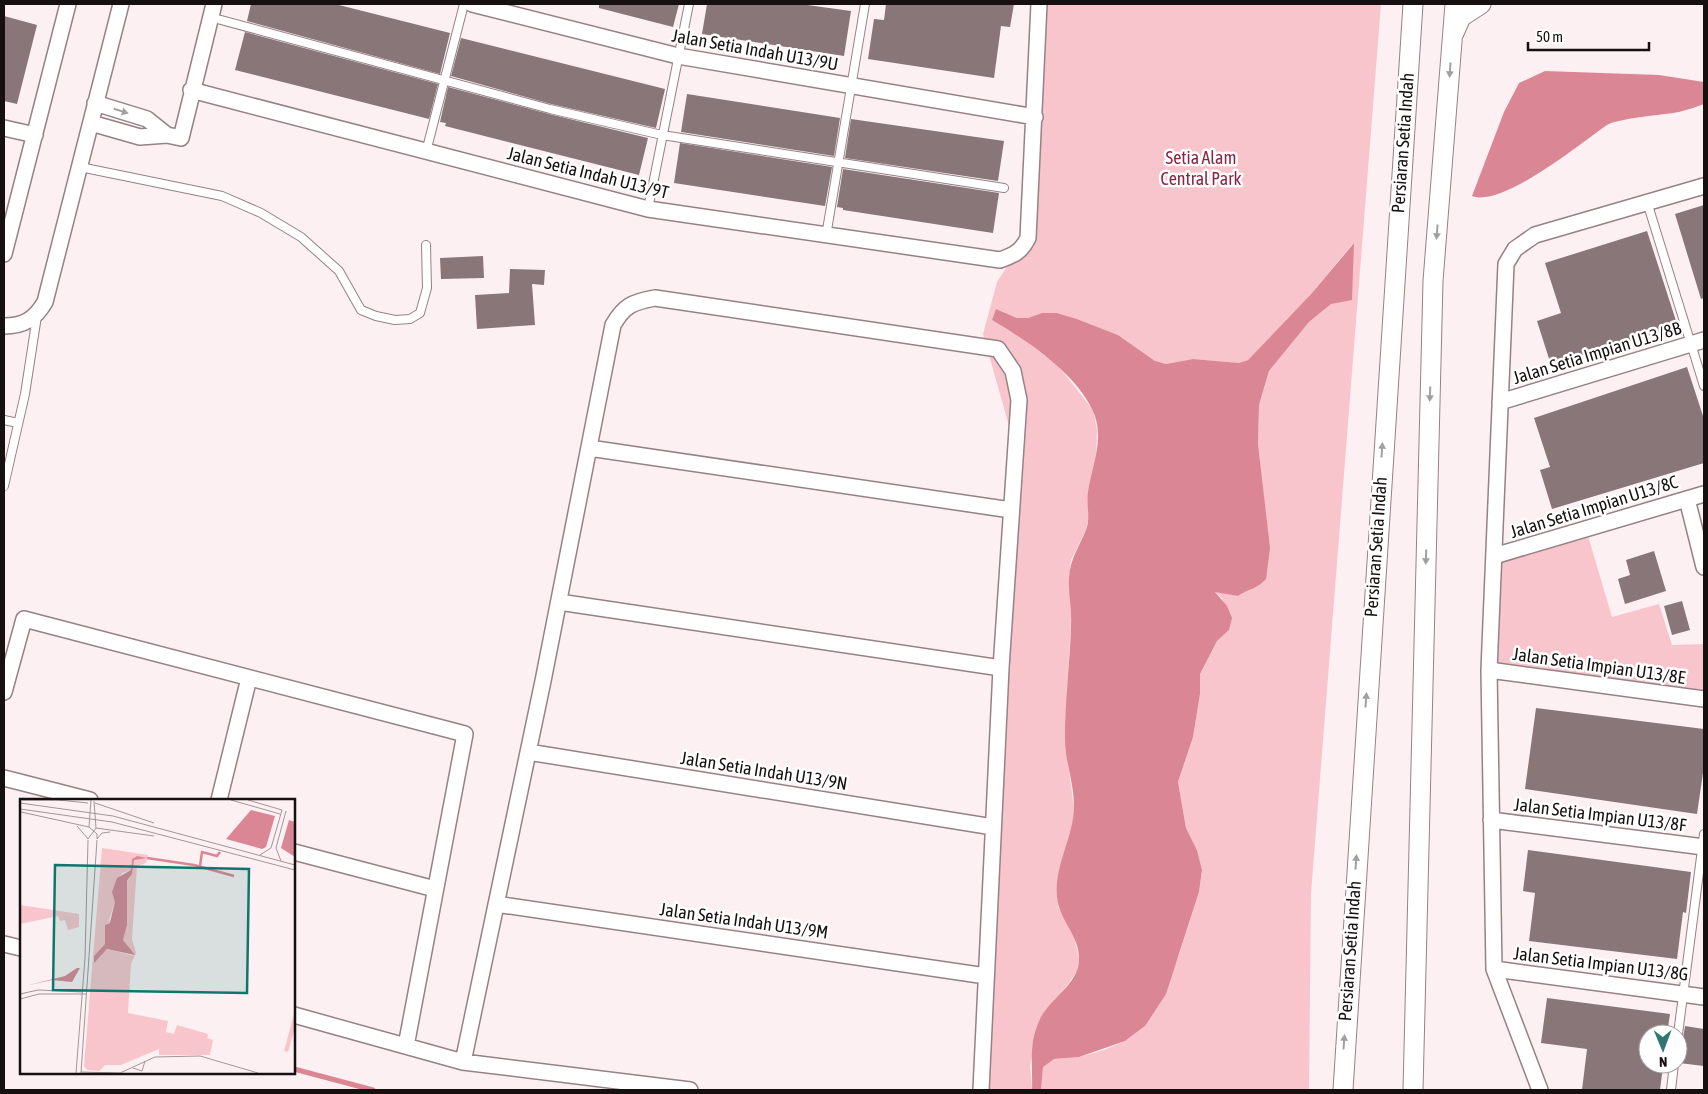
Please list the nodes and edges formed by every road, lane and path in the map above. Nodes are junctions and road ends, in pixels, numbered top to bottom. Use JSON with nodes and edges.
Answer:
{"nodes":[{"id":1,"x":68,"y":4,"type":"edge"},
{"id":2,"x":121,"y":4,"type":"edge"},
{"id":3,"x":464,"y":4,"type":"edge"},
{"id":4,"x":472,"y":4,"type":"edge"},
{"id":5,"x":689,"y":4,"type":"edge"},
{"id":6,"x":865,"y":4,"type":"edge"},
{"id":7,"x":1040,"y":4,"type":"edge"},
{"id":8,"x":1413,"y":4,"type":"edge"},
{"id":9,"x":1455,"y":4,"type":"edge"},
{"id":10,"x":1481,"y":4,"type":"edge"},
{"id":11,"x":212,"y":10,"type":"edge"},
{"id":12,"x":1452,"y":38,"type":"junction"},
{"id":13,"x":678,"y":56,"type":"junction"},
{"id":14,"x":445,"y":80,"type":"junction"},
{"id":15,"x":851,"y":86,"type":"junction"},
{"id":16,"x":192,"y":90,"type":"junction"},
{"id":17,"x":95,"y":103,"type":"junction"},
{"id":18,"x":1035,"y":117,"type":"junction"},
{"id":19,"x":91,"y":123,"type":"junction"},
{"id":20,"x":4,"y":128,"type":"edge"},
{"id":21,"x":167,"y":134,"type":"junction"},
{"id":22,"x":35,"y":135,"type":"junction"},
{"id":23,"x":662,"y":135,"type":"junction"},
{"id":24,"x":426,"y":152,"type":"junction"},
{"id":25,"x":838,"y":162,"type":"junction"},
{"id":26,"x":80,"y":167,"type":"junction"},
{"id":27,"x":1704,"y":186,"type":"edge"},
{"id":28,"x":1004,"y":188,"type":"dead end"},
{"id":29,"x":1647,"y":202,"type":"junction"},
{"id":30,"x":648,"y":209,"type":"junction"},
{"id":31,"x":826,"y":236,"type":"junction"},
{"id":32,"x":426,"y":245,"type":"dead end"},
{"id":33,"x":5,"y":251,"type":"edge"},
{"id":34,"x":37,"y":315,"type":"junction"},
{"id":35,"x":4,"y":326,"type":"edge"},
{"id":36,"x":1697,"y":342,"type":"edge"},
{"id":37,"x":1704,"y":386,"type":"edge"},
{"id":38,"x":1500,"y":402,"type":"junction"},
{"id":39,"x":4,"y":420,"type":"edge"},
{"id":40,"x":18,"y":423,"type":"junction"},
{"id":41,"x":589,"y":448,"type":"junction"},
{"id":42,"x":4,"y":486,"type":"edge"},
{"id":43,"x":1704,"y":494,"type":"edge"},
{"id":44,"x":1687,"y":499,"type":"junction"},
{"id":45,"x":1011,"y":510,"type":"junction"},
{"id":46,"x":1494,"y":556,"type":"junction"},
{"id":47,"x":1704,"y":568,"type":"edge"},
{"id":48,"x":559,"y":602,"type":"junction"},
{"id":49,"x":11,"y":641,"type":"edge"},
{"id":50,"x":1001,"y":668,"type":"junction"},
{"id":51,"x":1489,"y":670,"type":"junction"},
{"id":52,"x":249,"y":678,"type":"junction"},
{"id":53,"x":4,"y":692,"type":"edge"},
{"id":54,"x":1704,"y":699,"type":"edge"},
{"id":55,"x":528,"y":752,"type":"junction"},
{"id":56,"x":4,"y":778,"type":"edge"},
{"id":57,"x":86,"y":799,"type":"edge"},
{"id":58,"x":219,"y":799,"type":"edge"},
{"id":59,"x":1491,"y":820,"type":"junction"},
{"id":60,"x":993,"y":827,"type":"junction"},
{"id":61,"x":1704,"y":842,"type":"edge"},
{"id":62,"x":295,"y":852,"type":"edge"},
{"id":63,"x":435,"y":889,"type":"junction"},
{"id":64,"x":496,"y":904,"type":"junction"},
{"id":65,"x":4,"y":944,"type":"edge"},
{"id":66,"x":20,"y":948,"type":"edge"},
{"id":67,"x":1494,"y":969,"type":"junction"},
{"id":68,"x":986,"y":976,"type":"junction"},
{"id":69,"x":1683,"y":994,"type":"junction"},
{"id":70,"x":1704,"y":997,"type":"edge"},
{"id":71,"x":295,"y":1015,"type":"edge"},
{"id":72,"x":1679,"y":1024,"type":"edge"},
{"id":73,"x":406,"y":1046,"type":"junction"},
{"id":74,"x":463,"y":1062,"type":"junction"},
{"id":75,"x":1673,"y":1074,"type":"edge"},
{"id":76,"x":690,"y":1090,"type":"edge"},
{"id":77,"x":982,"y":1090,"type":"edge"},
{"id":78,"x":1343,"y":1090,"type":"edge"},
{"id":79,"x":1413,"y":1090,"type":"edge"},
{"id":80,"x":1540,"y":1090,"type":"edge"},
{"id":81,"x":1671,"y":1090,"type":"edge"}],
"edges":[{"from":1,"to":22,"type":"street"},
{"from":2,"to":17,"type":"street"},
{"from":3,"to":14,"type":"lane"},
{"from":4,"to":13,"type":"street","name":"Jalan Setia Indah U13/9U"},
{"from":5,"to":13,"type":"lane"},
{"from":6,"to":15,"type":"lane"},
{"from":7,"to":18,"type":"street","name":"Jalan Setia Indah U13/9T"},
{"from":78,"to":8,"type":"street","name":"Persiaran Setia Indah","one_way":true},
{"from":9,"to":12,"type":"street"},
{"from":10,"to":12,"type":"street"},
{"from":11,"to":14,"type":"lane"},
{"from":11,"to":16,"type":"street"},
{"from":12,"to":79,"type":"street","one_way":true},
{"from":13,"to":15,"type":"street","name":"Jalan Setia Indah U13/9U"},
{"from":13,"to":23,"type":"lane"},
{"from":14,"to":23,"type":"lane"},
{"from":14,"to":24,"type":"lane"},
{"from":15,"to":18,"type":"street","name":"Jalan Setia Indah U13/9U"},
{"from":15,"to":25,"type":"lane"},
{"from":16,"to":21,"type":"street"},
{"from":16,"to":24,"type":"street","name":"Jalan Setia Indah U13/9T"},
{"from":17,"to":19,"type":"street"},
{"from":17,"to":21,"type":"street","one_way":true},
{"from":18,"to":31,"type":"street","name":"Jalan Setia Indah U13/9T"},
{"from":19,"to":21,"type":"street"},
{"from":19,"to":26,"type":"street"},
{"from":20,"to":22,"type":"street"},
{"from":22,"to":33,"type":"street"},
{"from":23,"to":25,"type":"lane"},
{"from":23,"to":30,"type":"lane"},
{"from":24,"to":30,"type":"street","name":"Jalan Setia Indah U13/9T"},
{"from":25,"to":28,"type":"lane"},
{"from":25,"to":31,"type":"lane"},
{"from":26,"to":32,"type":"lane"},
{"from":26,"to":34,"type":"street"},
{"from":27,"to":29,"type":"street"},
{"from":29,"to":36,"type":"lane"},
{"from":29,"to":38,"type":"street"},
{"from":30,"to":31,"type":"street","name":"Jalan Setia Indah U13/9T"},
{"from":34,"to":35,"type":"street"},
{"from":34,"to":40,"type":"lane"},
{"from":36,"to":37,"type":"lane"},
{"from":36,"to":38,"type":"street","name":"Jalan Setia Impian U13/8B"},
{"from":38,"to":46,"type":"street"},
{"from":39,"to":40,"type":"lane"},
{"from":40,"to":42,"type":"lane"},
{"from":41,"to":45,"type":"street"},
{"from":41,"to":45,"type":"street"},
{"from":41,"to":48,"type":"street"},
{"from":43,"to":44,"type":"street","name":"Jalan Setia Impian U13/8C"},
{"from":44,"to":46,"type":"street","name":"Jalan Setia Impian U13/8C"},
{"from":44,"to":47,"type":"street"},
{"from":45,"to":50,"type":"street"},
{"from":46,"to":51,"type":"street"},
{"from":48,"to":50,"type":"street"},
{"from":48,"to":55,"type":"street"},
{"from":49,"to":52,"type":"street"},
{"from":49,"to":53,"type":"street"},
{"from":50,"to":60,"type":"street"},
{"from":51,"to":54,"type":"street","name":"Jalan Setia Impian U13/8E"},
{"from":51,"to":59,"type":"street"},
{"from":52,"to":58,"type":"street"},
{"from":52,"to":63,"type":"street"},
{"from":55,"to":60,"type":"street","name":"Jalan Setia Indah U13/9N"},
{"from":55,"to":64,"type":"street"},
{"from":56,"to":57,"type":"street"},
{"from":59,"to":61,"type":"street","name":"Jalan Setia Impian U13/8F"},
{"from":59,"to":67,"type":"street"},
{"from":60,"to":68,"type":"street"},
{"from":61,"to":69,"type":"lane"},
{"from":62,"to":63,"type":"street"},
{"from":63,"to":73,"type":"street"},
{"from":64,"to":68,"type":"street","name":"Jalan Setia Indah U13/9M"},
{"from":64,"to":74,"type":"street"},
{"from":65,"to":66,"type":"street"},
{"from":67,"to":69,"type":"street","name":"Jalan Setia Impian U13/8G"},
{"from":67,"to":80,"type":"street"},
{"from":68,"to":77,"type":"street"},
{"from":69,"to":70,"type":"street","name":"Jalan Setia Impian U13/8G"},
{"from":69,"to":72,"type":"lane"},
{"from":71,"to":73,"type":"street"},
{"from":73,"to":74,"type":"street"},
{"from":74,"to":76,"type":"street"},
{"from":75,"to":81,"type":"lane"}]}
